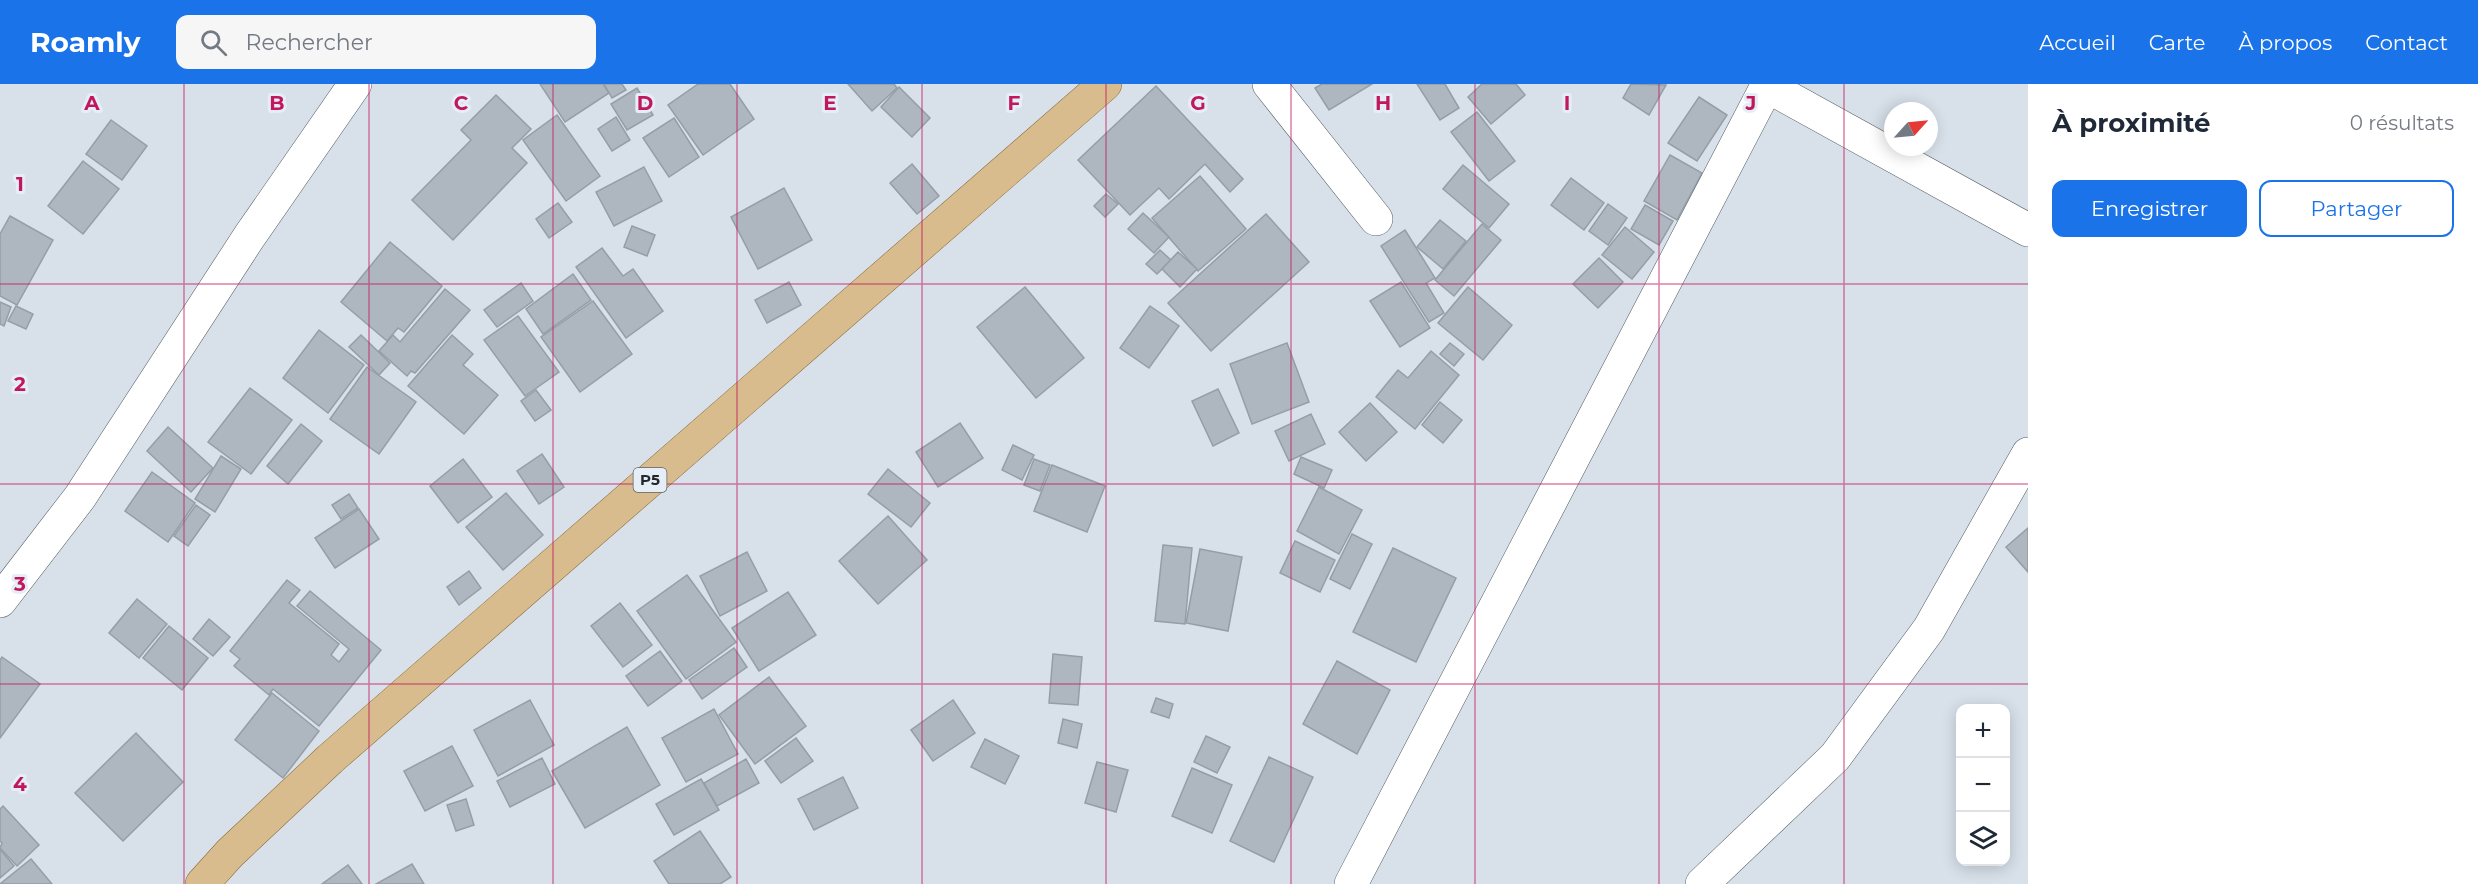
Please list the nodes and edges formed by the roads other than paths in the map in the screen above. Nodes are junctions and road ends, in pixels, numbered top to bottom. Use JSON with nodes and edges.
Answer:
{"nodes":[{"id":1,"x":355,"y":84,"type":"edge"},
{"id":2,"x":1105,"y":84,"type":"edge"},
{"id":3,"x":1269,"y":84,"type":"edge"},
{"id":4,"x":1768,"y":85,"type":"edge"},
{"id":5,"x":1376,"y":219,"type":"dead end"},
{"id":6,"x":2028,"y":230,"type":"edge"},
{"id":7,"x":2028,"y":454,"type":"edge"},
{"id":8,"x":0,"y":601,"type":"edge"},
{"id":9,"x":202,"y":884,"type":"edge"},
{"id":10,"x":1351,"y":884,"type":"edge"},
{"id":11,"x":1702,"y":884,"type":"edge"}],
"edges":[{"from":1,"to":8,"type":"street"},
{"from":2,"to":9,"type":"main road","number":"P5"},
{"from":3,"to":5,"type":"street"},
{"from":4,"to":6,"type":"street"},
{"from":4,"to":10,"type":"street"},
{"from":7,"to":11,"type":"street"}]}
